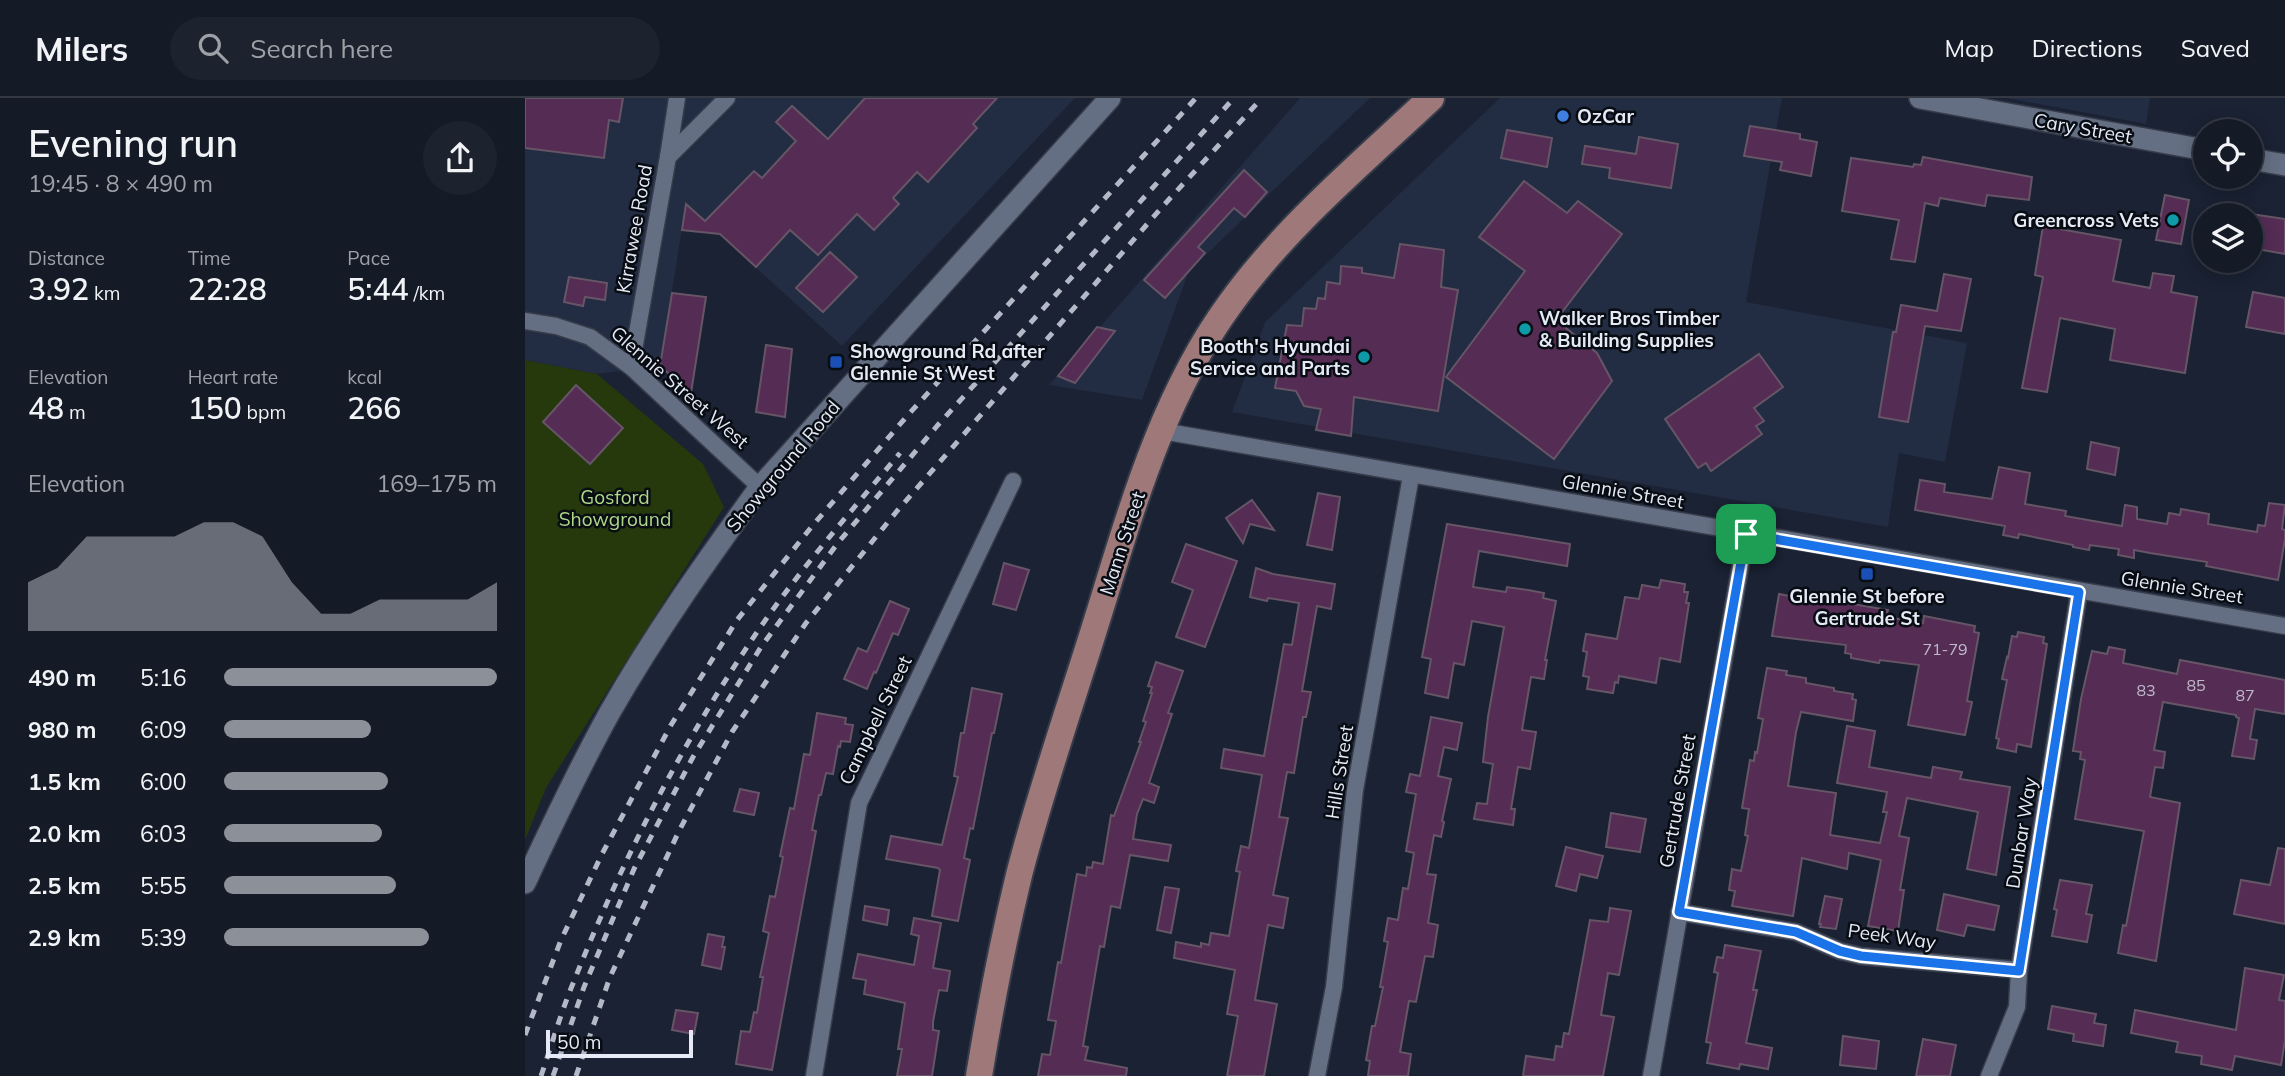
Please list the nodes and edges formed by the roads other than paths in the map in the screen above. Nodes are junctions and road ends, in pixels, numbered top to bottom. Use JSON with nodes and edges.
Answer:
{"nodes":[{"id":1,"x":677,"y":98,"type":"edge"},
{"id":2,"x":727,"y":98,"type":"edge"},
{"id":3,"x":1111,"y":98,"type":"edge"},
{"id":4,"x":1431,"y":98,"type":"edge"},
{"id":5,"x":1920,"y":98,"type":"edge"},
{"id":6,"x":2193,"y":148,"type":"edge"},
{"id":7,"x":668,"y":157,"type":"junction"},
{"id":8,"x":2263,"y":161,"type":"edge"},
{"id":9,"x":2285,"y":165,"type":"edge"},
{"id":10,"x":525,"y":321,"type":"edge"},
{"id":11,"x":631,"y":367,"type":"junction"},
{"id":12,"x":1162,"y":431,"type":"junction"},
{"id":13,"x":1411,"y":476,"type":"junction"},
{"id":14,"x":1013,"y":481,"type":"dead end"},
{"id":15,"x":760,"y":487,"type":"junction"},
{"id":16,"x":1746,"y":534,"type":"junction"},
{"id":17,"x":2079,"y":592,"type":"junction"},
{"id":18,"x":2285,"y":625,"type":"edge"},
{"id":19,"x":525,"y":883,"type":"edge"},
{"id":20,"x":1679,"y":912,"type":"junction"},
{"id":21,"x":2019,"y":971,"type":"junction"},
{"id":22,"x":814,"y":1076,"type":"edge"},
{"id":23,"x":979,"y":1076,"type":"edge"},
{"id":24,"x":1317,"y":1076,"type":"edge"},
{"id":25,"x":1651,"y":1076,"type":"edge"},
{"id":26,"x":1989,"y":1076,"type":"edge"}],
"edges":[{"from":1,"to":7,"type":"street","name":"Kirrawee Road"},
{"from":2,"to":7,"type":"street"},
{"from":3,"to":15,"type":"street","name":"Showground Road"},
{"from":4,"to":12,"type":"main road","name":"Mann Street"},
{"from":5,"to":6,"type":"street","name":"Cary Street"},
{"from":7,"to":11,"type":"street","name":"Kirrawee Road"},
{"from":8,"to":9,"type":"street"},
{"from":10,"to":11,"type":"street","name":"Glennie Street West"},
{"from":11,"to":15,"type":"street","name":"Glennie Street West"},
{"from":12,"to":13,"type":"street","name":"Glennie Street"},
{"from":12,"to":23,"type":"main road","name":"Mann Street"},
{"from":13,"to":16,"type":"street","name":"Glennie Street"},
{"from":13,"to":24,"type":"street","name":"Hills Street"},
{"from":14,"to":22,"type":"street","name":"Campbell Street"},
{"from":15,"to":19,"type":"street","name":"Showground Road"},
{"from":16,"to":17,"type":"street","name":"Glennie Street"},
{"from":16,"to":20,"type":"street","name":"Gertrude Street"},
{"from":17,"to":18,"type":"street","name":"Glennie Street"},
{"from":17,"to":21,"type":"street","name":"Dunbar Way"},
{"from":20,"to":21,"type":"street","name":"Peek Way"},
{"from":20,"to":25,"type":"street","name":"Gertrude Street"},
{"from":21,"to":26,"type":"street","name":"Dunbar Way"}]}
